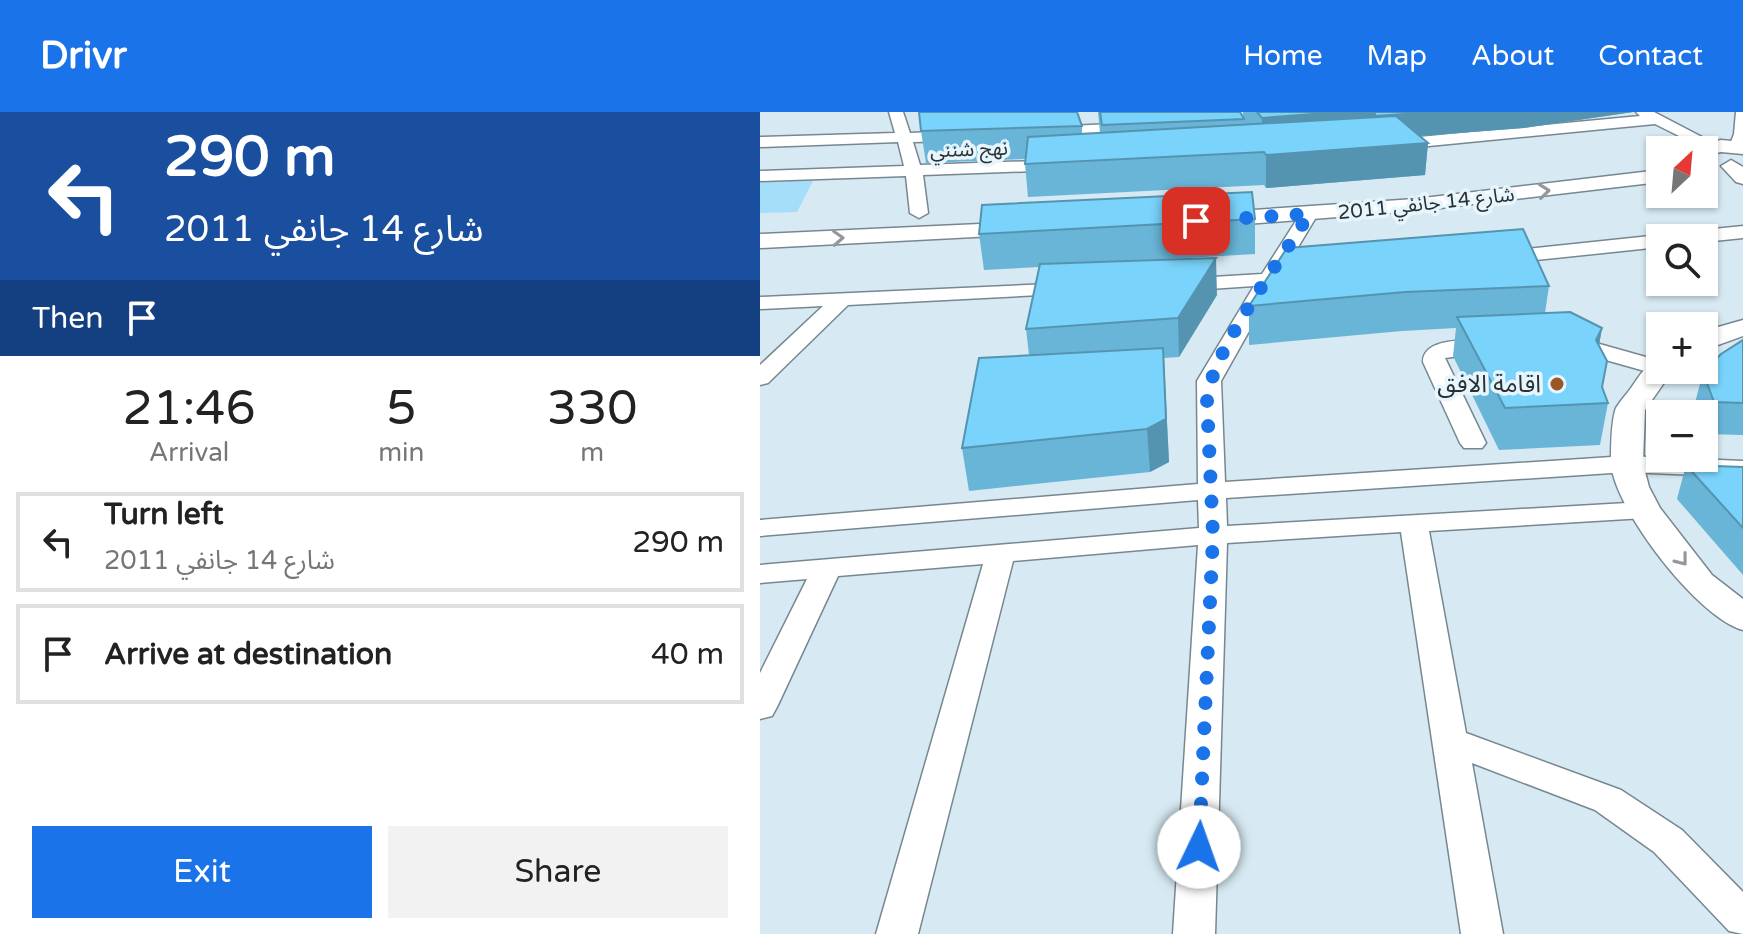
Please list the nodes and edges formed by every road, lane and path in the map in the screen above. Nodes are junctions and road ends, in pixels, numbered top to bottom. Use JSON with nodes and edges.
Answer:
{"nodes":[{"id":1,"x":896,"y":112,"type":"edge"},
{"id":2,"x":1743,"y":112,"type":"edge"},
{"id":3,"x":1650,"y":116,"type":"edge"},
{"id":4,"x":1145,"y":127,"type":"edge"},
{"id":5,"x":1028,"y":133,"type":"edge"},
{"id":6,"x":972,"y":135,"type":"edge"},
{"id":7,"x":903,"y":138,"type":"junction"},
{"id":8,"x":760,"y":142,"type":"edge"},
{"id":9,"x":1370,"y":147,"type":"edge"},
{"id":10,"x":1725,"y":153,"type":"edge"},
{"id":11,"x":1646,"y":159,"type":"edge"},
{"id":12,"x":1083,"y":164,"type":"edge"},
{"id":13,"x":914,"y":171,"type":"junction"},
{"id":14,"x":760,"y":176,"type":"edge"},
{"id":15,"x":1646,"y":178,"type":"edge"},
{"id":16,"x":1205,"y":201,"type":"edge"},
{"id":17,"x":1030,"y":208,"type":"edge"},
{"id":18,"x":919,"y":213,"type":"junction"},
{"id":19,"x":1309,"y":214,"type":"junction"},
{"id":20,"x":760,"y":221,"type":"edge"},
{"id":21,"x":1186,"y":222,"type":"edge"},
{"id":22,"x":1046,"y":228,"type":"edge"},
{"id":23,"x":1743,"y":232,"type":"edge"},
{"id":24,"x":1718,"y":235,"type":"edge"},
{"id":25,"x":760,"y":241,"type":"edge"},
{"id":26,"x":1646,"y":243,"type":"edge"},
{"id":27,"x":1474,"y":261,"type":"edge"},
{"id":28,"x":1316,"y":276,"type":"edge"},
{"id":29,"x":1268,"y":281,"type":"junction"},
{"id":30,"x":1158,"y":285,"type":"edge"},
{"id":31,"x":1095,"y":288,"type":"edge"},
{"id":32,"x":843,"y":299,"type":"junction"},
{"id":33,"x":760,"y":303,"type":"edge"},
{"id":34,"x":1743,"y":328,"type":"edge"},
{"id":35,"x":1718,"y":334,"type":"edge"},
{"id":36,"x":1545,"y":342,"type":"edge"},
{"id":37,"x":1517,"y":344,"type":"edge"},
{"id":38,"x":1646,"y":364,"type":"edge"},
{"id":39,"x":760,"y":378,"type":"edge"},
{"id":40,"x":1649,"y":384,"type":"edge"},
{"id":41,"x":1473,"y":443,"type":"dead end"},
{"id":42,"x":1627,"y":464,"type":"junction"},
{"id":43,"x":1743,"y":469,"type":"edge"},
{"id":44,"x":1212,"y":491,"type":"junction"},
{"id":45,"x":1644,"y":510,"type":"junction"},
{"id":46,"x":1414,"y":524,"type":"junction"},
{"id":47,"x":760,"y":528,"type":"edge"},
{"id":48,"x":1213,"y":535,"type":"junction"},
{"id":49,"x":1001,"y":553,"type":"junction"},
{"id":50,"x":827,"y":568,"type":"junction"},
{"id":51,"x":760,"y":574,"type":"edge"},
{"id":52,"x":1743,"y":618,"type":"edge"},
{"id":53,"x":760,"y":707,"type":"edge"},
{"id":54,"x":1450,"y":741,"type":"junction"},
{"id":55,"x":1743,"y":919,"type":"edge"},
{"id":56,"x":897,"y":934,"type":"edge"},
{"id":57,"x":1194,"y":934,"type":"edge"},
{"id":58,"x":1482,"y":934,"type":"edge"}],
"edges":[{"from":1,"to":7,"type":"street"},
{"from":2,"to":10,"type":"street"},
{"from":3,"to":9,"type":"street"},
{"from":3,"to":10,"type":"street"},
{"from":4,"to":5,"type":"street"},
{"from":6,"to":7,"type":"street"},
{"from":7,"to":8,"type":"street"},
{"from":7,"to":13,"type":"street"},
{"from":11,"to":16,"type":"street","name":"شارع 14 جانفي 2011"},
{"from":12,"to":13,"type":"street","name":"نهج شنني"},
{"from":13,"to":14,"type":"street","name":"نهج شنني"},
{"from":13,"to":18,"type":"street"},
{"from":19,"to":15,"type":"street","name":"شارع 14 جانفي 2011","one_way":true},
{"from":17,"to":18,"type":"street"},
{"from":18,"to":20,"type":"street"},
{"from":19,"to":21,"type":"street","name":"شارع 14 جانفي 2011"},
{"from":19,"to":29,"type":"street"},
{"from":25,"to":22,"type":"street","one_way":true},
{"from":23,"to":24,"type":"street"},
{"from":26,"to":27,"type":"street"},
{"from":28,"to":29,"type":"street"},
{"from":29,"to":30,"type":"street"},
{"from":29,"to":44,"type":"street"},
{"from":31,"to":32,"type":"street"},
{"from":32,"to":33,"type":"street"},
{"from":32,"to":39,"type":"street"},
{"from":34,"to":35,"type":"street"},
{"from":36,"to":38,"type":"street"},
{"from":37,"to":41,"type":"street"},
{"from":40,"to":42,"type":"street"},
{"from":42,"to":43,"type":"street"},
{"from":42,"to":44,"type":"street"},
{"from":42,"to":45,"type":"street"},
{"from":44,"to":47,"type":"street"},
{"from":44,"to":48,"type":"street"},
{"from":45,"to":46,"type":"street"},
{"from":45,"to":52,"type":"street","one_way":true},
{"from":46,"to":48,"type":"street"},
{"from":46,"to":54,"type":"street"},
{"from":48,"to":49,"type":"street"},
{"from":48,"to":57,"type":"street"},
{"from":49,"to":50,"type":"street"},
{"from":49,"to":56,"type":"street"},
{"from":50,"to":51,"type":"street"},
{"from":50,"to":53,"type":"street"},
{"from":54,"to":55,"type":"street"},
{"from":54,"to":58,"type":"street"}]}
